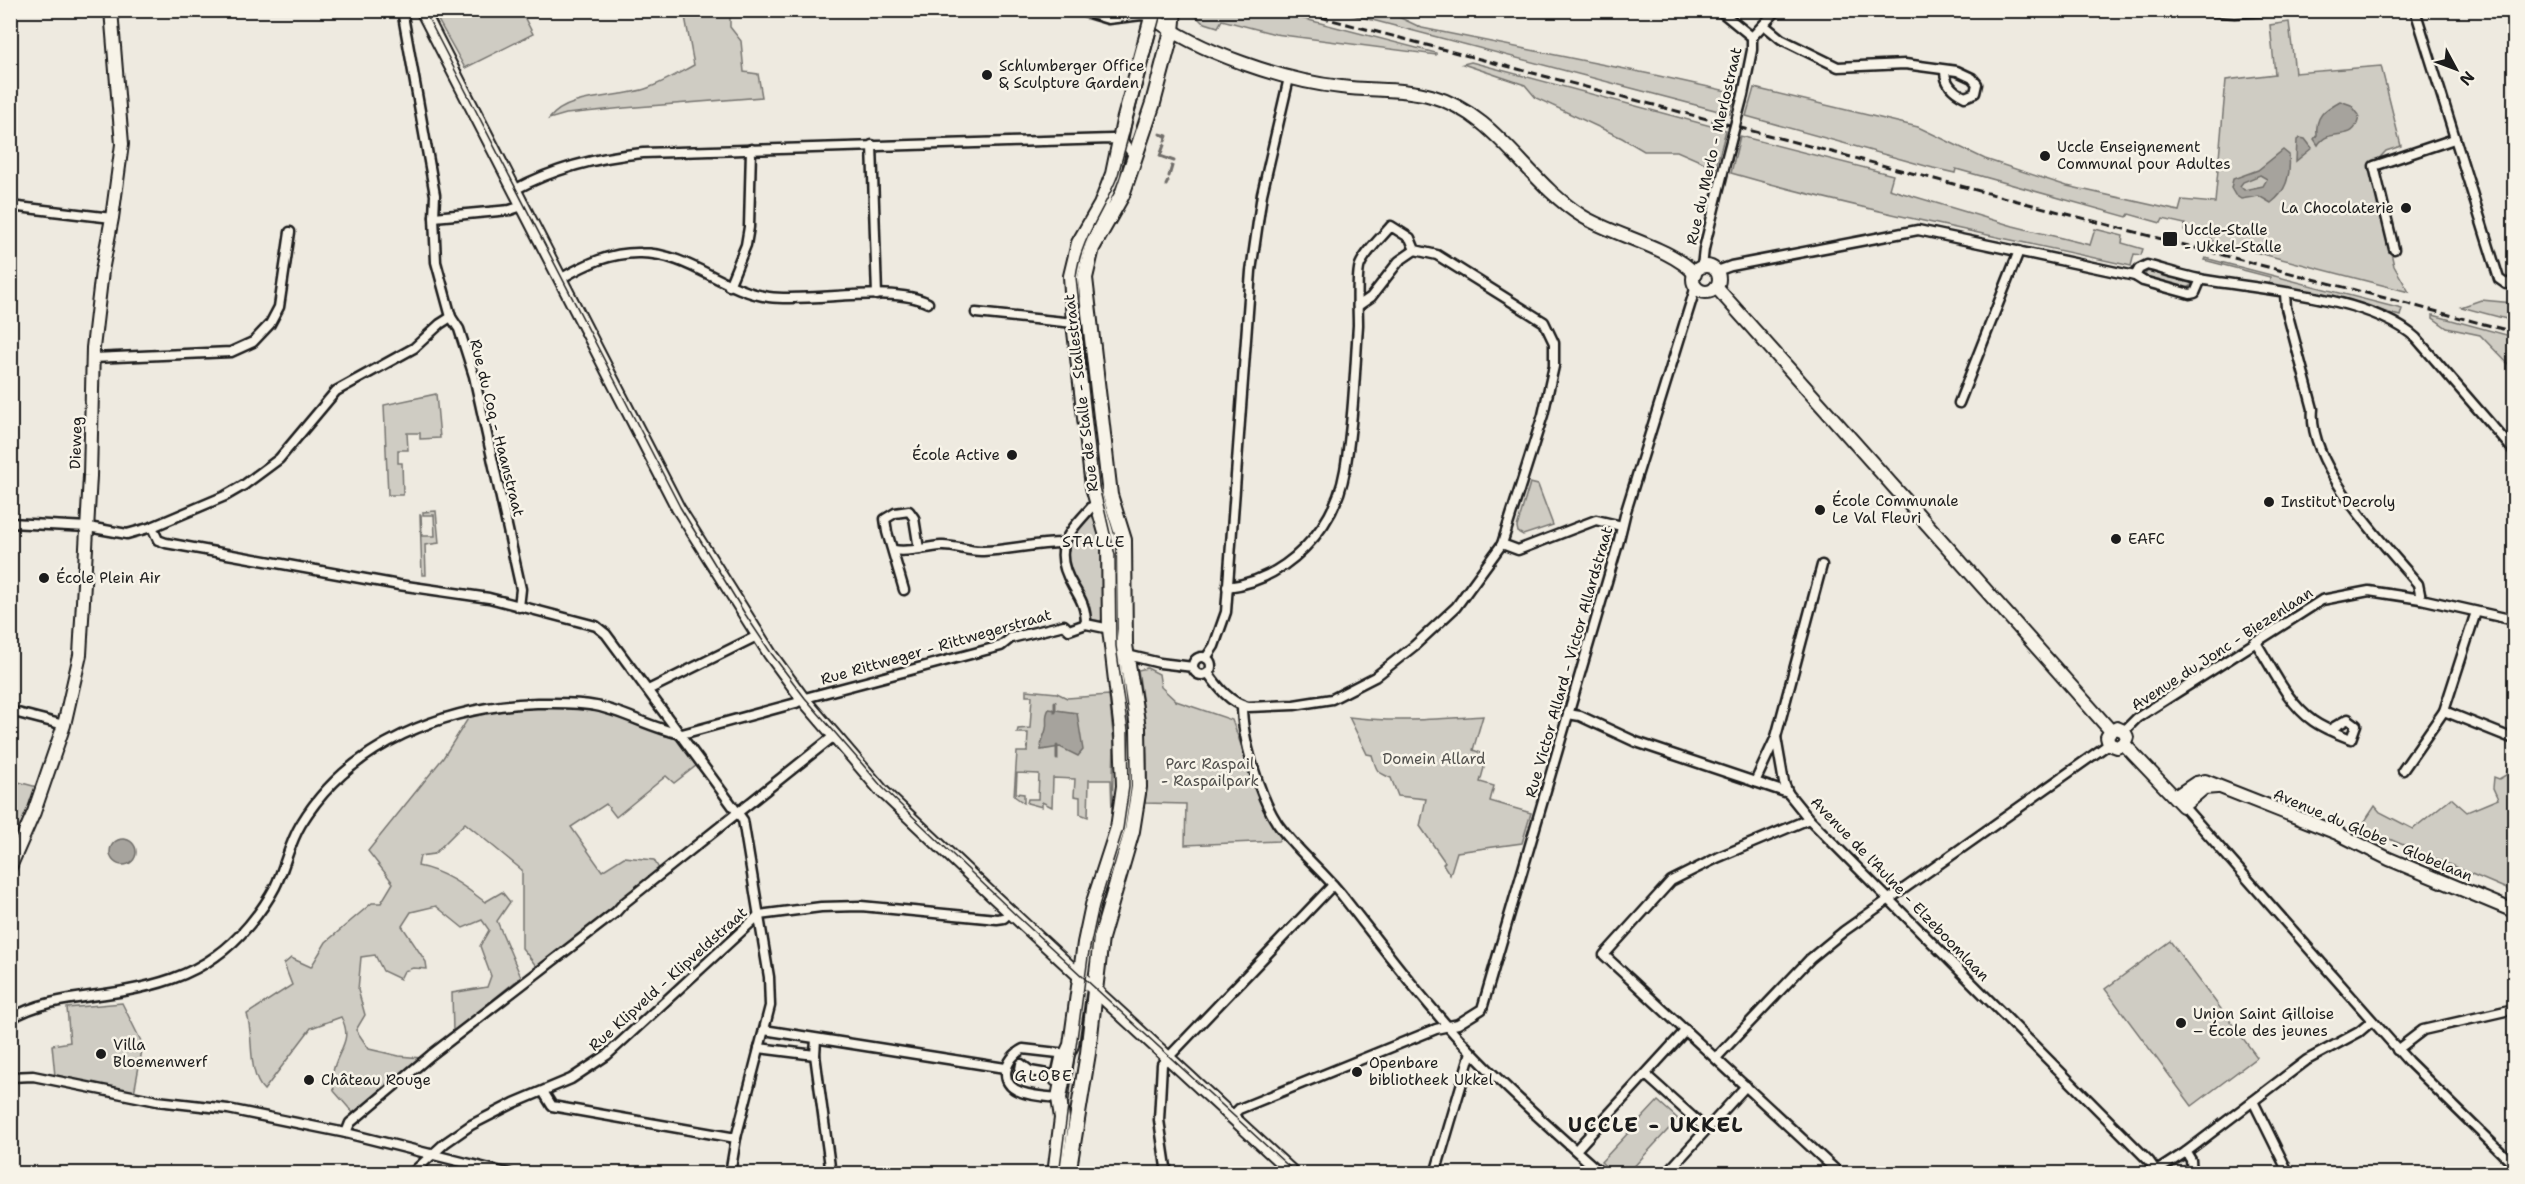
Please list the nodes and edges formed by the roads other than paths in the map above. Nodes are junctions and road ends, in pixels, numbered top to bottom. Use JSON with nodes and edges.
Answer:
{"nodes":[{"id":1,"x":111,"y":10,"type":"edge"},
{"id":2,"x":402,"y":10,"type":"edge"},
{"id":3,"x":422,"y":10,"type":"edge"},
{"id":4,"x":1078,"y":10,"type":"edge"},
{"id":5,"x":1174,"y":10,"type":"edge"},
{"id":6,"x":1719,"y":10,"type":"edge"},
{"id":7,"x":1777,"y":10,"type":"edge"},
{"id":8,"x":2192,"y":10,"type":"edge"},
{"id":9,"x":2283,"y":10,"type":"edge"},
{"id":10,"x":2415,"y":10,"type":"edge"},
{"id":11,"x":1159,"y":21,"type":"edge"},
{"id":12,"x":1764,"y":25,"type":"junction"},
{"id":13,"x":1752,"y":37,"type":"junction"},
{"id":14,"x":1945,"y":71,"type":"dead end"},
{"id":15,"x":1289,"y":78,"type":"junction"},
{"id":16,"x":2454,"y":139,"type":"junction"},
{"id":17,"x":1120,"y":140,"type":"junction"},
{"id":18,"x":872,"y":146,"type":"junction"},
{"id":19,"x":750,"y":149,"type":"junction"},
{"id":20,"x":1133,"y":155,"type":"junction"},
{"id":21,"x":514,"y":190,"type":"junction"},
{"id":22,"x":10,"y":206,"type":"edge"},
{"id":23,"x":522,"y":206,"type":"junction"},
{"id":24,"x":434,"y":217,"type":"junction"},
{"id":25,"x":112,"y":218,"type":"junction"},
{"id":26,"x":290,"y":232,"type":"dead end"},
{"id":27,"x":2394,"y":249,"type":"dead end"},
{"id":28,"x":1415,"y":250,"type":"junction"},
{"id":29,"x":2019,"y":251,"type":"junction"},
{"id":30,"x":1717,"y":271,"type":"junction"},
{"id":31,"x":1697,"y":276,"type":"junction"},
{"id":32,"x":2135,"y":276,"type":"junction"},
{"id":33,"x":560,"y":279,"type":"junction"},
{"id":34,"x":2201,"y":279,"type":"junction"},
{"id":35,"x":2514,"y":281,"type":"edge"},
{"id":36,"x":729,"y":286,"type":"junction"},
{"id":37,"x":1716,"y":287,"type":"junction"},
{"id":38,"x":2285,"y":293,"type":"junction"},
{"id":39,"x":877,"y":295,"type":"junction"},
{"id":40,"x":928,"y":303,"type":"dead end"},
{"id":41,"x":1358,"y":306,"type":"junction"},
{"id":42,"x":976,"y":313,"type":"dead end"},
{"id":43,"x":451,"y":317,"type":"junction"},
{"id":44,"x":1074,"y":323,"type":"junction"},
{"id":45,"x":93,"y":358,"type":"junction"},
{"id":46,"x":1959,"y":403,"type":"dead end"},
{"id":47,"x":2514,"y":452,"type":"edge"},
{"id":48,"x":1096,"y":502,"type":"junction"},
{"id":49,"x":10,"y":523,"type":"edge"},
{"id":50,"x":1622,"y":526,"type":"junction"},
{"id":51,"x":88,"y":527,"type":"junction"},
{"id":52,"x":152,"y":527,"type":"junction"},
{"id":53,"x":1063,"y":543,"type":"junction"},
{"id":54,"x":1502,"y":544,"type":"junction"},
{"id":55,"x":919,"y":549,"type":"junction"},
{"id":56,"x":894,"y":550,"type":"junction"},
{"id":57,"x":1822,"y":565,"type":"dead end"},
{"id":58,"x":1227,"y":587,"type":"junction"},
{"id":59,"x":904,"y":590,"type":"dead end"},
{"id":60,"x":2421,"y":599,"type":"junction"},
{"id":61,"x":519,"y":607,"type":"junction"},
{"id":62,"x":2476,"y":612,"type":"junction"},
{"id":63,"x":2514,"y":620,"type":"edge"},
{"id":64,"x":1086,"y":624,"type":"junction"},
{"id":65,"x":1110,"y":628,"type":"junction"},
{"id":66,"x":757,"y":636,"type":"junction"},
{"id":67,"x":2255,"y":641,"type":"junction"},
{"id":68,"x":1127,"y":655,"type":"junction"},
{"id":69,"x":1206,"y":658,"type":"junction"},
{"id":70,"x":1193,"y":667,"type":"junction"},
{"id":71,"x":1208,"y":673,"type":"junction"},
{"id":72,"x":648,"y":690,"type":"junction"},
{"id":73,"x":803,"y":699,"type":"junction"},
{"id":74,"x":1242,"y":706,"type":"junction"},
{"id":75,"x":10,"y":711,"type":"edge"},
{"id":76,"x":2444,"y":711,"type":"junction"},
{"id":77,"x":1568,"y":714,"type":"junction"},
{"id":78,"x":64,"y":725,"type":"junction"},
{"id":79,"x":2111,"y":730,"type":"junction"},
{"id":80,"x":2330,"y":730,"type":"dead end"},
{"id":81,"x":2124,"y":731,"type":"junction"},
{"id":82,"x":682,"y":734,"type":"junction"},
{"id":83,"x":834,"y":736,"type":"junction"},
{"id":84,"x":1776,"y":737,"type":"junction"},
{"id":85,"x":2514,"y":739,"type":"edge"},
{"id":86,"x":2109,"y":744,"type":"junction"},
{"id":87,"x":2124,"y":744,"type":"junction"},
{"id":88,"x":2403,"y":770,"type":"dead end"},
{"id":89,"x":1755,"y":782,"type":"junction"},
{"id":90,"x":1788,"y":794,"type":"junction"},
{"id":91,"x":2179,"y":801,"type":"junction"},
{"id":92,"x":738,"y":811,"type":"junction"},
{"id":93,"x":1809,"y":819,"type":"junction"},
{"id":94,"x":10,"y":867,"type":"edge"},
{"id":95,"x":1333,"y":885,"type":"junction"},
{"id":96,"x":1888,"y":898,"type":"junction"},
{"id":97,"x":2514,"y":911,"type":"edge"},
{"id":98,"x":1010,"y":912,"type":"junction"},
{"id":99,"x":759,"y":915,"type":"junction"},
{"id":100,"x":1080,"y":976,"type":"junction"},
{"id":101,"x":1094,"y":990,"type":"junction"},
{"id":102,"x":2514,"y":1009,"type":"edge"},
{"id":103,"x":10,"y":1019,"type":"edge"},
{"id":104,"x":2372,"y":1021,"type":"junction"},
{"id":105,"x":1448,"y":1026,"type":"junction"},
{"id":106,"x":764,"y":1030,"type":"junction"},
{"id":107,"x":1686,"y":1030,"type":"junction"},
{"id":108,"x":816,"y":1039,"type":"junction"},
{"id":109,"x":759,"y":1047,"type":"junction"},
{"id":110,"x":2397,"y":1050,"type":"junction"},
{"id":111,"x":1471,"y":1052,"type":"junction"},
{"id":112,"x":815,"y":1055,"type":"junction"},
{"id":113,"x":1063,"y":1056,"type":"junction"},
{"id":114,"x":1167,"y":1058,"type":"junction"},
{"id":115,"x":1716,"y":1058,"type":"junction"},
{"id":116,"x":1013,"y":1069,"type":"junction"},
{"id":117,"x":1646,"y":1075,"type":"junction"},
{"id":118,"x":1057,"y":1076,"type":"junction"},
{"id":119,"x":10,"y":1077,"type":"edge"},
{"id":120,"x":1746,"y":1086,"type":"junction"},
{"id":121,"x":544,"y":1093,"type":"junction"},
{"id":122,"x":1057,"y":1096,"type":"junction"},
{"id":123,"x":2253,"y":1101,"type":"junction"},
{"id":124,"x":1232,"y":1116,"type":"junction"},
{"id":125,"x":1706,"y":1129,"type":"junction"},
{"id":126,"x":346,"y":1133,"type":"junction"},
{"id":127,"x":736,"y":1138,"type":"junction"},
{"id":128,"x":1576,"y":1150,"type":"junction"},
{"id":129,"x":2514,"y":1151,"type":"edge"},
{"id":130,"x":2186,"y":1152,"type":"junction"},
{"id":131,"x":432,"y":1155,"type":"junction"},
{"id":132,"x":2511,"y":1161,"type":"edge"},
{"id":133,"x":2154,"y":1172,"type":"edge"},
{"id":134,"x":411,"y":1173,"type":"edge"},
{"id":135,"x":510,"y":1173,"type":"edge"},
{"id":136,"x":730,"y":1173,"type":"edge"},
{"id":137,"x":831,"y":1173,"type":"edge"},
{"id":138,"x":1055,"y":1173,"type":"edge"},
{"id":139,"x":1068,"y":1173,"type":"edge"},
{"id":140,"x":1167,"y":1173,"type":"edge"},
{"id":141,"x":1294,"y":1173,"type":"edge"},
{"id":142,"x":1435,"y":1173,"type":"edge"},
{"id":143,"x":1600,"y":1173,"type":"edge"},
{"id":144,"x":1666,"y":1173,"type":"edge"},
{"id":145,"x":1840,"y":1173,"type":"edge"},
{"id":146,"x":2192,"y":1173,"type":"edge"},
{"id":147,"x":2289,"y":1173,"type":"edge"}],
"edges":[{"from":1,"to":25,"type":"street","name":"Dieweg"},
{"from":2,"to":24,"type":"street","name":"Rue du Coq - Haanstraat"},
{"from":3,"to":21,"type":"street"},
{"from":4,"to":11,"type":"street"},
{"from":5,"to":11,"type":"main road","name":"Rue de Stalle - Stallestraat"},
{"from":6,"to":13,"type":"street","name":"Rue du Merlo - Merlostraat"},
{"from":7,"to":12,"type":"street"},
{"from":8,"to":9,"type":"street"},
{"from":10,"to":16,"type":"street"},
{"from":11,"to":15,"type":"street"},
{"from":11,"to":17,"type":"main road","name":"Rue de Stalle - Stallestraat"},
{"from":11,"to":20,"type":"main road","name":"Rue de Stalle - Stallestraat"},
{"from":12,"to":13,"type":"street"},
{"from":12,"to":14,"type":"street"},
{"from":13,"to":31,"type":"street","name":"Rue du Merlo - Merlostraat","bridge":true},
{"from":15,"to":31,"type":"street"},
{"from":15,"to":58,"type":"street"},
{"from":16,"to":27,"type":"street"},
{"from":16,"to":35,"type":"street"},
{"from":17,"to":18,"type":"street"},
{"from":17,"to":20,"type":"street"},
{"from":17,"to":44,"type":"main road","name":"Rue de Stalle - Stallestraat"},
{"from":18,"to":19,"type":"street"},
{"from":18,"to":39,"type":"street"},
{"from":19,"to":21,"type":"street"},
{"from":19,"to":36,"type":"street"},
{"from":20,"to":68,"type":"main road","name":"Rue de Stalle - Stallestraat"},
{"from":21,"to":23,"type":"street"},
{"from":22,"to":25,"type":"street"},
{"from":23,"to":24,"type":"street"},
{"from":23,"to":33,"type":"street"},
{"from":24,"to":43,"type":"street","name":"Rue du Coq - Haanstraat"},
{"from":25,"to":45,"type":"street","name":"Dieweg"},
{"from":26,"to":45,"type":"street"},
{"from":28,"to":41,"type":"street"},
{"from":28,"to":41,"type":"street"},
{"from":28,"to":54,"type":"street"},
{"from":29,"to":30,"type":"street"},
{"from":29,"to":32,"type":"street"},
{"from":29,"to":46,"type":"street"},
{"from":30,"to":31,"type":"street"},
{"from":30,"to":37,"type":"street"},
{"from":31,"to":37,"type":"street"},
{"from":31,"to":50,"type":"street","name":"Rue Victor Allard - Victor Allardstraat"},
{"from":32,"to":34,"type":"street"},
{"from":32,"to":34,"type":"street"},
{"from":33,"to":36,"type":"street"},
{"from":33,"to":66,"type":"street"},
{"from":34,"to":38,"type":"street"},
{"from":36,"to":39,"type":"street"},
{"from":37,"to":79,"type":"street"},
{"from":38,"to":47,"type":"street"},
{"from":38,"to":60,"type":"street"},
{"from":39,"to":40,"type":"street"},
{"from":41,"to":58,"type":"street"},
{"from":42,"to":44,"type":"street"},
{"from":43,"to":52,"type":"street"},
{"from":43,"to":61,"type":"street","name":"Rue du Coq - Haanstraat"},
{"from":44,"to":48,"type":"main road","name":"Rue de Stalle - Stallestraat"},
{"from":45,"to":51,"type":"street","name":"Dieweg"},
{"from":48,"to":53,"type":"street","name":"Rue de Stalle - Stallestraat"},
{"from":48,"to":65,"type":"main road","name":"Rue de Stalle - Stallestraat"},
{"from":49,"to":51,"type":"street"},
{"from":50,"to":54,"type":"street"},
{"from":50,"to":77,"type":"street","name":"Rue Victor Allard - Victor Allardstraat"},
{"from":51,"to":52,"type":"street"},
{"from":51,"to":78,"type":"street","name":"Dieweg"},
{"from":52,"to":61,"type":"street"},
{"from":53,"to":55,"type":"street"},
{"from":53,"to":64,"type":"street"},
{"from":54,"to":74,"type":"street"},
{"from":55,"to":56,"type":"street"},
{"from":55,"to":56,"type":"street"},
{"from":56,"to":59,"type":"street"},
{"from":57,"to":84,"type":"street"},
{"from":58,"to":69,"type":"street"},
{"from":60,"to":62,"type":"street","name":"Avenue du Jonc - Biezenlaan"},
{"from":60,"to":67,"type":"street","name":"Avenue du Jonc - Biezenlaan"},
{"from":61,"to":72,"type":"street"},
{"from":62,"to":63,"type":"street","name":"Avenue du Jonc - Biezenlaan"},
{"from":62,"to":76,"type":"street"},
{"from":64,"to":65,"type":"street","name":"Rue Rittweger - Rittwegerstraat"},
{"from":64,"to":73,"type":"street","name":"Rue Rittweger - Rittwegerstraat"},
{"from":65,"to":100,"type":"main road","name":"Rue de Stalle - Stallestraat"},
{"from":66,"to":72,"type":"street"},
{"from":66,"to":73,"type":"street"},
{"from":67,"to":80,"type":"street"},
{"from":67,"to":81,"type":"street","name":"Avenue du Jonc - Biezenlaan"},
{"from":68,"to":70,"type":"street"},
{"from":68,"to":101,"type":"main road","name":"Rue de Stalle - Stallestraat"},
{"from":69,"to":70,"type":"street"},
{"from":69,"to":71,"type":"street"},
{"from":70,"to":71,"type":"street"},
{"from":71,"to":74,"type":"street"},
{"from":72,"to":82,"type":"street"},
{"from":73,"to":82,"type":"street","name":"Rue Rittweger - Rittwegerstraat"},
{"from":73,"to":83,"type":"street"},
{"from":74,"to":95,"type":"street"},
{"from":75,"to":78,"type":"street"},
{"from":76,"to":85,"type":"street"},
{"from":76,"to":88,"type":"street"},
{"from":77,"to":89,"type":"street","name":"Avenue de l'Aulne - Elzeboomlaan"},
{"from":77,"to":105,"type":"street","name":"Rue Victor Allard - Victor Allardstraat"},
{"from":78,"to":94,"type":"street","name":"Dieweg"},
{"from":79,"to":81,"type":"street"},
{"from":79,"to":86,"type":"street"},
{"from":81,"to":87,"type":"street"},
{"from":82,"to":92,"type":"street"},
{"from":82,"to":103,"type":"street"},
{"from":83,"to":92,"type":"street"},
{"from":83,"to":98,"type":"street"},
{"from":84,"to":89,"type":"street"},
{"from":84,"to":90,"type":"street"},
{"from":86,"to":87,"type":"street"},
{"from":86,"to":96,"type":"street"},
{"from":87,"to":91,"type":"street"},
{"from":89,"to":90,"type":"street","name":"Avenue de l'Aulne - Elzeboomlaan"},
{"from":90,"to":93,"type":"street","name":"Avenue de l'Aulne - Elzeboomlaan"},
{"from":91,"to":97,"type":"street","name":"Avenue du Globe - Globelaan"},
{"from":91,"to":104,"type":"street"},
{"from":92,"to":99,"type":"street"},
{"from":92,"to":126,"type":"street"},
{"from":93,"to":96,"type":"street","name":"Avenue de l'Aulne - Elzeboomlaan"},
{"from":93,"to":107,"type":"street"},
{"from":95,"to":105,"type":"street"},
{"from":95,"to":114,"type":"street"},
{"from":96,"to":115,"type":"street"},
{"from":96,"to":133,"type":"street","name":"Avenue de l'Aulne - Elzeboomlaan"},
{"from":98,"to":99,"type":"street"},
{"from":98,"to":100,"type":"street"},
{"from":99,"to":106,"type":"street"},
{"from":99,"to":121,"type":"street","name":"Rue Klipveld - Klipveldstraat"},
{"from":100,"to":101,"type":"street"},
{"from":100,"to":113,"type":"main road","name":"Rue de Stalle - Stallestraat"},
{"from":101,"to":114,"type":"street"},
{"from":101,"to":139,"type":"main road","name":"Rue de Stalle - Stallestraat"},
{"from":102,"to":110,"type":"street"},
{"from":104,"to":110,"type":"street"},
{"from":104,"to":123,"type":"street"},
{"from":105,"to":111,"type":"street"},
{"from":105,"to":124,"type":"street","name":"Rue Victor Allard - Victor Allardstraat"},
{"from":106,"to":108,"type":"street"},
{"from":106,"to":109,"type":"street"},
{"from":107,"to":115,"type":"street"},
{"from":107,"to":117,"type":"street"},
{"from":108,"to":112,"type":"street"},
{"from":108,"to":116,"type":"street"},
{"from":109,"to":112,"type":"street"},
{"from":109,"to":127,"type":"street"},
{"from":110,"to":132,"type":"street"},
{"from":111,"to":128,"type":"street"},
{"from":111,"to":142,"type":"street"},
{"from":112,"to":137,"type":"street"},
{"from":113,"to":116,"type":"street"},
{"from":113,"to":118,"type":"street"},
{"from":113,"to":122,"type":"main road","name":"Rue de Stalle - Stallestraat"},
{"from":114,"to":124,"type":"street"},
{"from":114,"to":140,"type":"street"},
{"from":115,"to":120,"type":"street"},
{"from":116,"to":118,"type":"street"},
{"from":116,"to":122,"type":"street"},
{"from":117,"to":125,"type":"street"},
{"from":117,"to":128,"type":"street"},
{"from":118,"to":122,"type":"street"},
{"from":119,"to":126,"type":"street"},
{"from":120,"to":125,"type":"street"},
{"from":120,"to":145,"type":"street"},
{"from":121,"to":127,"type":"street"},
{"from":121,"to":131,"type":"street","name":"Rue Klipveld - Klipveldstraat"},
{"from":122,"to":138,"type":"main road","name":"Rue de Stalle - Stallestraat"},
{"from":123,"to":130,"type":"street"},
{"from":123,"to":147,"type":"street"},
{"from":124,"to":141,"type":"street"},
{"from":125,"to":144,"type":"street"},
{"from":126,"to":131,"type":"street"},
{"from":127,"to":136,"type":"street"},
{"from":128,"to":143,"type":"street"},
{"from":129,"to":132,"type":"street"},
{"from":130,"to":133,"type":"street"},
{"from":130,"to":146,"type":"street"},
{"from":131,"to":134,"type":"street","name":"Rue Klipveld - Klipveldstraat"},
{"from":131,"to":135,"type":"street"}]}
